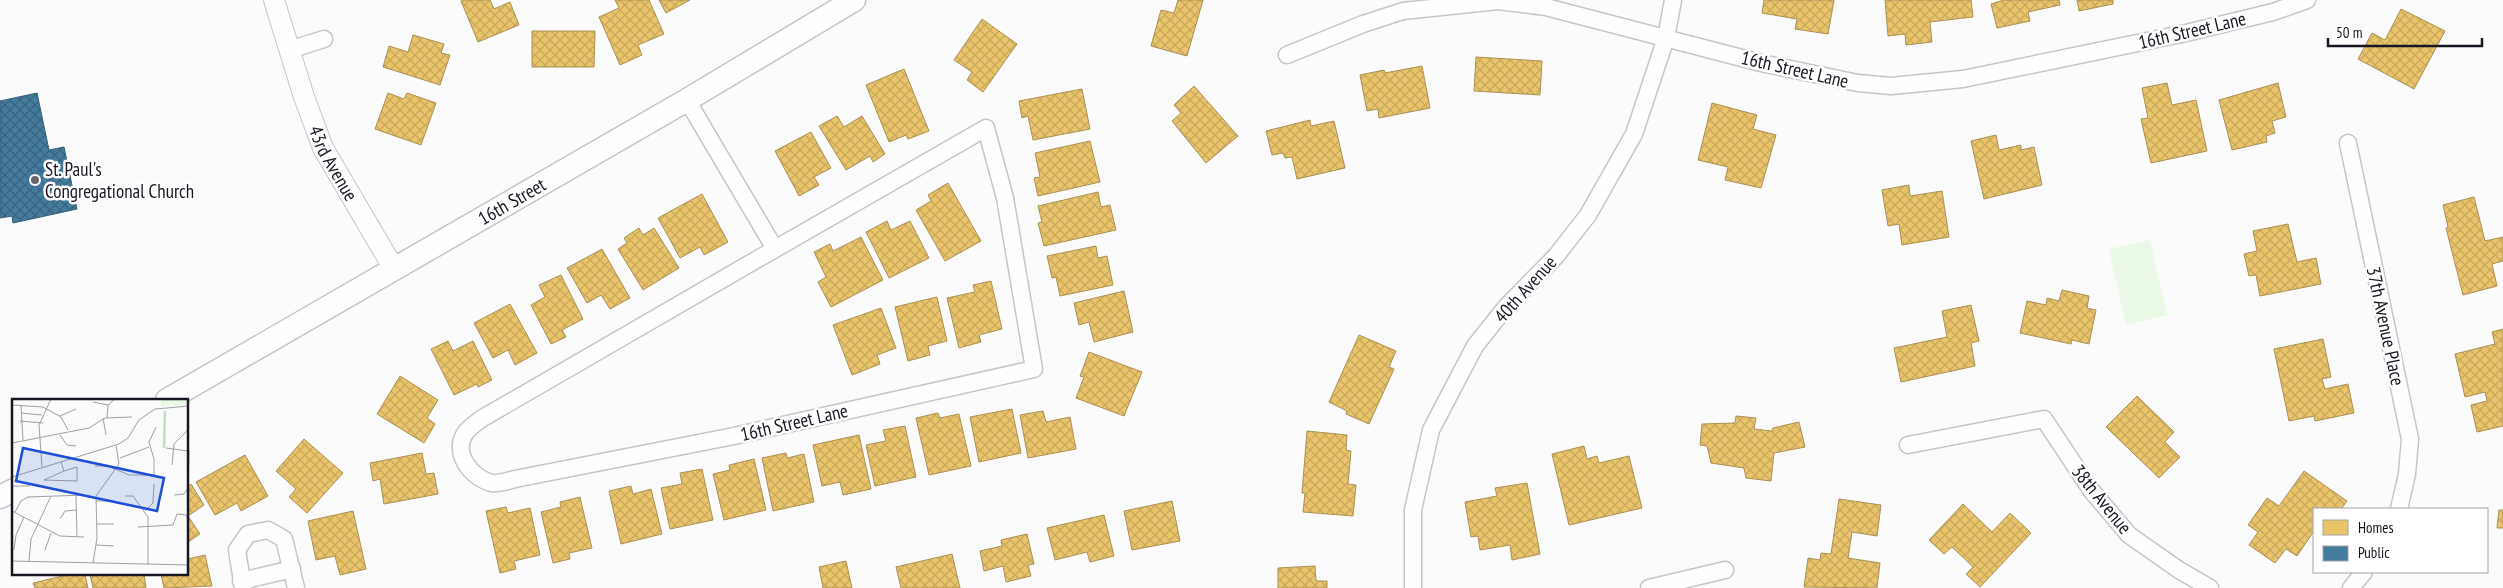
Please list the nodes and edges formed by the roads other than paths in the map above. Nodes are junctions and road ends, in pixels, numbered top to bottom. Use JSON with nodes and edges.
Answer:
{"nodes":[{"id":1,"x":274,"y":0,"type":"edge"},
{"id":2,"x":854,"y":0,"type":"edge"},
{"id":3,"x":1674,"y":0,"type":"edge"},
{"id":4,"x":2308,"y":0,"type":"edge"},
{"id":5,"x":1666,"y":38,"type":"junction"},
{"id":6,"x":324,"y":39,"type":"dead end"},
{"id":7,"x":289,"y":50,"type":"junction"},
{"id":8,"x":1287,"y":55,"type":"dead end"},
{"id":9,"x":687,"y":100,"type":"junction"},
{"id":10,"x":2348,"y":143,"type":"dead end"},
{"id":11,"x":775,"y":249,"type":"junction"},
{"id":12,"x":394,"y":269,"type":"junction"},
{"id":13,"x":169,"y":399,"type":"edge"},
{"id":14,"x":1908,"y":445,"type":"dead end"},
{"id":15,"x":12,"y":491,"type":"edge"},
{"id":16,"x":0,"y":497,"type":"edge"},
{"id":17,"x":2399,"y":508,"type":"edge"},
{"id":18,"x":292,"y":569,"type":"junction"},
{"id":19,"x":1725,"y":570,"type":"dead end"},
{"id":20,"x":2363,"y":573,"type":"edge"},
{"id":21,"x":242,"y":584,"type":"edge"},
{"id":22,"x":296,"y":588,"type":"edge"},
{"id":23,"x":1413,"y":588,"type":"edge"},
{"id":24,"x":1649,"y":588,"type":"edge"},
{"id":25,"x":2210,"y":588,"type":"edge"},
{"id":26,"x":2351,"y":588,"type":"edge"}],
"edges":[{"from":1,"to":7,"type":"street","name":"43rd Avenue"},
{"from":2,"to":9,"type":"main road","name":"16th Street"},
{"from":3,"to":5,"type":"street","name":"40th Avenue"},
{"from":4,"to":5,"type":"street","name":"16th Street Lane"},
{"from":5,"to":8,"type":"street","name":"16th Street Lane"},
{"from":5,"to":23,"type":"street","name":"40th Avenue"},
{"from":6,"to":7,"type":"street"},
{"from":7,"to":12,"type":"street","name":"43rd Avenue"},
{"from":9,"to":11,"type":"street"},
{"from":9,"to":12,"type":"main road","name":"16th Street"},
{"from":10,"to":17,"type":"street","name":"37th Avenue Place"},
{"from":11,"to":11,"type":"street","name":"16th Street Lane"},
{"from":12,"to":13,"type":"main road","name":"16th Street"},
{"from":14,"to":25,"type":"street","name":"38th Avenue"},
{"from":15,"to":16,"type":"main road"},
{"from":18,"to":21,"type":"street"},
{"from":18,"to":21,"type":"street"},
{"from":18,"to":22,"type":"street"},
{"from":19,"to":24,"type":"street"},
{"from":20,"to":26,"type":"street"}]}
